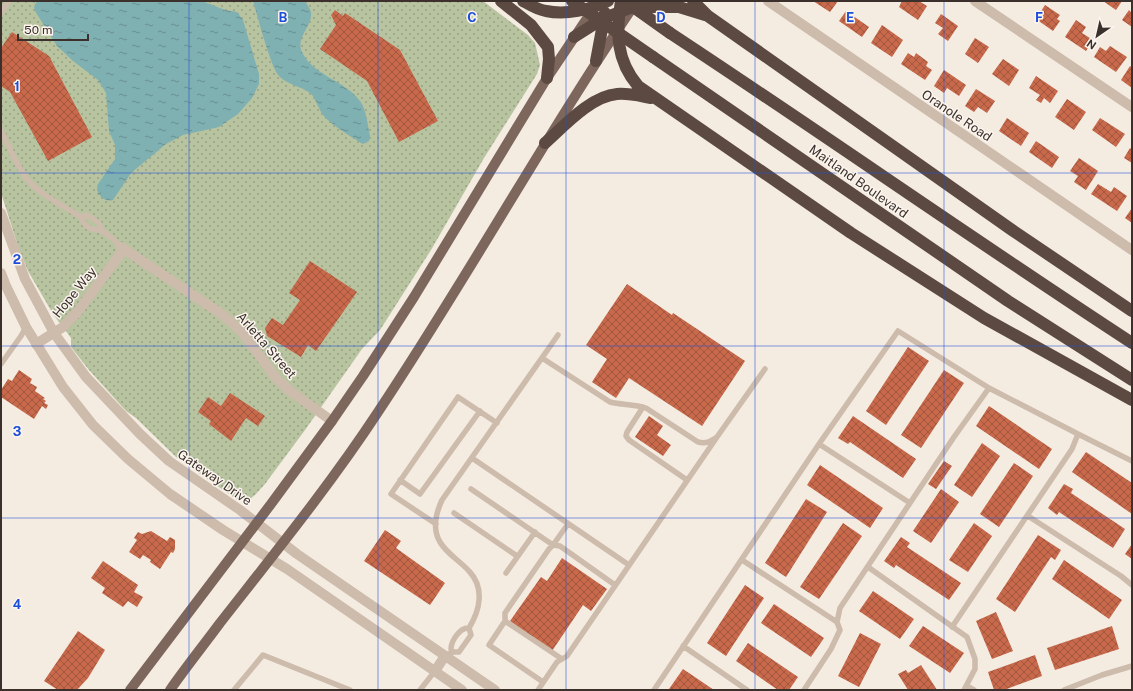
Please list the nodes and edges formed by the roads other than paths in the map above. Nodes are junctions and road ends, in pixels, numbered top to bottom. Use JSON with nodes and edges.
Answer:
{"nodes":[{"id":1,"x":9,"y":1,"type":"edge"},
{"id":2,"x":501,"y":1,"type":"edge"},
{"id":3,"x":523,"y":1,"type":"edge"},
{"id":4,"x":572,"y":1,"type":"edge"},
{"id":5,"x":607,"y":1,"type":"edge"},
{"id":6,"x":693,"y":1,"type":"edge"},
{"id":7,"x":768,"y":1,"type":"edge"},
{"id":8,"x":975,"y":1,"type":"edge"},
{"id":9,"x":596,"y":4,"type":"edge"},
{"id":10,"x":627,"y":4,"type":"edge"},
{"id":11,"x":1,"y":13,"type":"edge"},
{"id":12,"x":708,"y":16,"type":"junction"},
{"id":13,"x":604,"y":18,"type":"junction"},
{"id":14,"x":618,"y":28,"type":"junction"},
{"id":15,"x":574,"y":37,"type":"junction"},
{"id":16,"x":596,"y":61,"type":"junction"},
{"id":17,"x":547,"y":78,"type":"junction"},
{"id":18,"x":660,"y":100,"type":"junction"},
{"id":19,"x":1132,"y":107,"type":"edge"},
{"id":20,"x":1,"y":130,"type":"edge"},
{"id":21,"x":545,"y":142,"type":"junction"},
{"id":22,"x":1,"y":213,"type":"edge"},
{"id":23,"x":80,"y":217,"type":"junction"},
{"id":24,"x":101,"y":230,"type":"junction"},
{"id":25,"x":123,"y":248,"type":"junction"},
{"id":26,"x":1132,"y":250,"type":"edge"},
{"id":27,"x":1,"y":273,"type":"edge"},
{"id":28,"x":1132,"y":311,"type":"edge"},
{"id":29,"x":26,"y":327,"type":"junction"},
{"id":30,"x":54,"y":333,"type":"junction"},
{"id":31,"x":558,"y":336,"type":"dead end"},
{"id":32,"x":1132,"y":343,"type":"edge"},
{"id":33,"x":36,"y":344,"type":"junction"},
{"id":34,"x":542,"y":358,"type":"junction"},
{"id":35,"x":1,"y":364,"type":"edge"},
{"id":36,"x":765,"y":369,"type":"dead end"},
{"id":37,"x":1132,"y":380,"type":"edge"},
{"id":38,"x":988,"y":388,"type":"junction"},
{"id":39,"x":1132,"y":400,"type":"edge"},
{"id":40,"x":643,"y":407,"type":"junction"},
{"id":41,"x":480,"y":411,"type":"junction"},
{"id":42,"x":332,"y":421,"type":"junction"},
{"id":43,"x":497,"y":423,"type":"junction"},
{"id":44,"x":1078,"y":434,"type":"junction"},
{"id":45,"x":717,"y":437,"type":"junction"},
{"id":46,"x":819,"y":444,"type":"junction"},
{"id":47,"x":472,"y":458,"type":"junction"},
{"id":48,"x":1132,"y":461,"type":"edge"},
{"id":49,"x":400,"y":480,"type":"junction"},
{"id":50,"x":687,"y":480,"type":"junction"},
{"id":51,"x":471,"y":489,"type":"dead end"},
{"id":52,"x":910,"y":503,"type":"junction"},
{"id":53,"x":454,"y":513,"type":"dead end"},
{"id":54,"x":1028,"y":516,"type":"junction"},
{"id":55,"x":256,"y":523,"type":"junction"},
{"id":56,"x":436,"y":524,"type":"junction"},
{"id":57,"x":568,"y":524,"type":"junction"},
{"id":58,"x":534,"y":532,"type":"junction"},
{"id":59,"x":242,"y":542,"type":"junction"},
{"id":60,"x":282,"y":543,"type":"junction"},
{"id":61,"x":554,"y":545,"type":"junction"},
{"id":62,"x":517,"y":556,"type":"junction"},
{"id":63,"x":270,"y":559,"type":"junction"},
{"id":64,"x":742,"y":560,"type":"junction"},
{"id":65,"x":629,"y":565,"type":"junction"},
{"id":66,"x":868,"y":567,"type":"junction"},
{"id":67,"x":506,"y":573,"type":"dead end"},
{"id":68,"x":615,"y":585,"type":"junction"},
{"id":69,"x":1132,"y":585,"type":"edge"},
{"id":70,"x":505,"y":621,"type":"junction"},
{"id":71,"x":837,"y":622,"type":"junction"},
{"id":72,"x":952,"y":627,"type":"junction"},
{"id":73,"x":469,"y":628,"type":"junction"},
{"id":74,"x":682,"y":646,"type":"junction"},
{"id":75,"x":449,"y":654,"type":"junction"},
{"id":76,"x":562,"y":658,"type":"junction"},
{"id":77,"x":1132,"y":666,"type":"edge"},
{"id":78,"x":435,"y":671,"type":"junction"},
{"id":79,"x":544,"y":682,"type":"junction"},
{"id":80,"x":966,"y":688,"type":"edge"},
{"id":81,"x":130,"y":690,"type":"edge"},
{"id":82,"x":170,"y":690,"type":"edge"},
{"id":83,"x":234,"y":690,"type":"edge"},
{"id":84,"x":350,"y":690,"type":"edge"},
{"id":85,"x":420,"y":690,"type":"edge"},
{"id":86,"x":462,"y":690,"type":"edge"},
{"id":87,"x":495,"y":690,"type":"edge"},
{"id":88,"x":538,"y":690,"type":"edge"},
{"id":89,"x":654,"y":690,"type":"edge"},
{"id":90,"x":747,"y":690,"type":"edge"},
{"id":91,"x":804,"y":690,"type":"edge"},
{"id":92,"x":974,"y":690,"type":"edge"},
{"id":93,"x":1064,"y":690,"type":"edge"}],
"edges":[{"from":1,"to":11,"type":"lane"},
{"from":2,"to":17,"type":"highway"},
{"from":3,"to":9,"type":"highway"},
{"from":4,"to":37,"type":"highway","name":"Maitland Boulevard","bridge":true},
{"from":5,"to":9,"type":"highway"},
{"from":5,"to":13,"type":"highway"},
{"from":6,"to":12,"type":"highway"},
{"from":7,"to":26,"type":"street","name":"Oranole Road"},
{"from":8,"to":19,"type":"street"},
{"from":9,"to":15,"type":"main road"},
{"from":10,"to":12,"type":"highway"},
{"from":10,"to":13,"type":"highway"},
{"from":10,"to":14,"type":"highway"},
{"from":10,"to":32,"type":"highway","name":"Maitland Boulevard","bridge":true},
{"from":12,"to":28,"type":"highway"},
{"from":13,"to":15,"type":"highway"},
{"from":13,"to":16,"type":"highway"},
{"from":14,"to":16,"type":"main road"},
{"from":14,"to":18,"type":"highway"},
{"from":15,"to":17,"type":"main road"},
{"from":16,"to":21,"type":"main road"},
{"from":17,"to":42,"type":"main road"},
{"from":18,"to":21,"type":"highway"},
{"from":18,"to":39,"type":"highway"},
{"from":20,"to":23,"type":"lane"},
{"from":21,"to":60,"type":"main road"},
{"from":22,"to":30,"type":"street","name":"Gateway Drive"},
{"from":23,"to":24,"type":"lane"},
{"from":23,"to":24,"type":"lane"},
{"from":24,"to":25,"type":"lane"},
{"from":25,"to":30,"type":"street","name":"Hope Way"},
{"from":25,"to":42,"type":"street","name":"Arletta Street"},
{"from":27,"to":29,"type":"street"},
{"from":29,"to":33,"type":"street"},
{"from":29,"to":35,"type":"lane"},
{"from":30,"to":33,"type":"street","name":"Hope Way"},
{"from":30,"to":55,"type":"street","name":"Gateway Drive"},
{"from":31,"to":34,"type":"lane"},
{"from":33,"to":59,"type":"street"},
{"from":34,"to":40,"type":"lane"},
{"from":34,"to":43,"type":"lane"},
{"from":36,"to":45,"type":"lane"},
{"from":38,"to":44,"type":"lane"},
{"from":38,"to":46,"type":"lane"},
{"from":38,"to":52,"type":"lane"},
{"from":40,"to":45,"type":"lane"},
{"from":40,"to":50,"type":"lane"},
{"from":41,"to":43,"type":"lane"},
{"from":41,"to":49,"type":"lane"},
{"from":41,"to":49,"type":"lane"},
{"from":42,"to":55,"type":"main road"},
{"from":43,"to":47,"type":"lane"},
{"from":44,"to":48,"type":"lane"},
{"from":44,"to":54,"type":"lane"},
{"from":45,"to":50,"type":"lane"},
{"from":46,"to":52,"type":"lane"},
{"from":46,"to":64,"type":"lane"},
{"from":47,"to":56,"type":"lane"},
{"from":47,"to":57,"type":"lane"},
{"from":49,"to":56,"type":"lane"},
{"from":50,"to":65,"type":"lane"},
{"from":51,"to":58,"type":"lane"},
{"from":52,"to":66,"type":"lane"},
{"from":53,"to":62,"type":"lane"},
{"from":54,"to":69,"type":"lane"},
{"from":54,"to":72,"type":"lane"},
{"from":55,"to":59,"type":"main road"},
{"from":55,"to":60,"type":"street","name":"Gateway Drive"},
{"from":56,"to":73,"type":"lane"},
{"from":57,"to":61,"type":"lane"},
{"from":57,"to":65,"type":"lane"},
{"from":58,"to":61,"type":"lane"},
{"from":58,"to":62,"type":"lane"},
{"from":59,"to":63,"type":"street"},
{"from":59,"to":81,"type":"main road"},
{"from":60,"to":63,"type":"main road"},
{"from":60,"to":75,"type":"street","name":"Gateway Drive"},
{"from":61,"to":68,"type":"lane"},
{"from":61,"to":70,"type":"lane"},
{"from":62,"to":67,"type":"lane"},
{"from":63,"to":78,"type":"street"},
{"from":63,"to":82,"type":"main road"},
{"from":64,"to":71,"type":"lane"},
{"from":64,"to":74,"type":"lane"},
{"from":65,"to":68,"type":"lane"},
{"from":66,"to":71,"type":"lane"},
{"from":66,"to":72,"type":"lane"},
{"from":68,"to":76,"type":"lane"},
{"from":70,"to":76,"type":"lane"},
{"from":70,"to":79,"type":"lane"},
{"from":71,"to":91,"type":"lane"},
{"from":72,"to":80,"type":"lane"},
{"from":73,"to":75,"type":"lane"},
{"from":73,"to":75,"type":"lane"},
{"from":74,"to":89,"type":"lane"},
{"from":74,"to":90,"type":"lane"},
{"from":75,"to":78,"type":"street"},
{"from":75,"to":87,"type":"street","name":"Gateway Drive"},
{"from":76,"to":79,"type":"lane"},
{"from":77,"to":93,"type":"lane"},
{"from":78,"to":85,"type":"lane"},
{"from":78,"to":86,"type":"street"},
{"from":79,"to":88,"type":"lane"},
{"from":80,"to":92,"type":"lane"},
{"from":83,"to":84,"type":"lane"}]}
